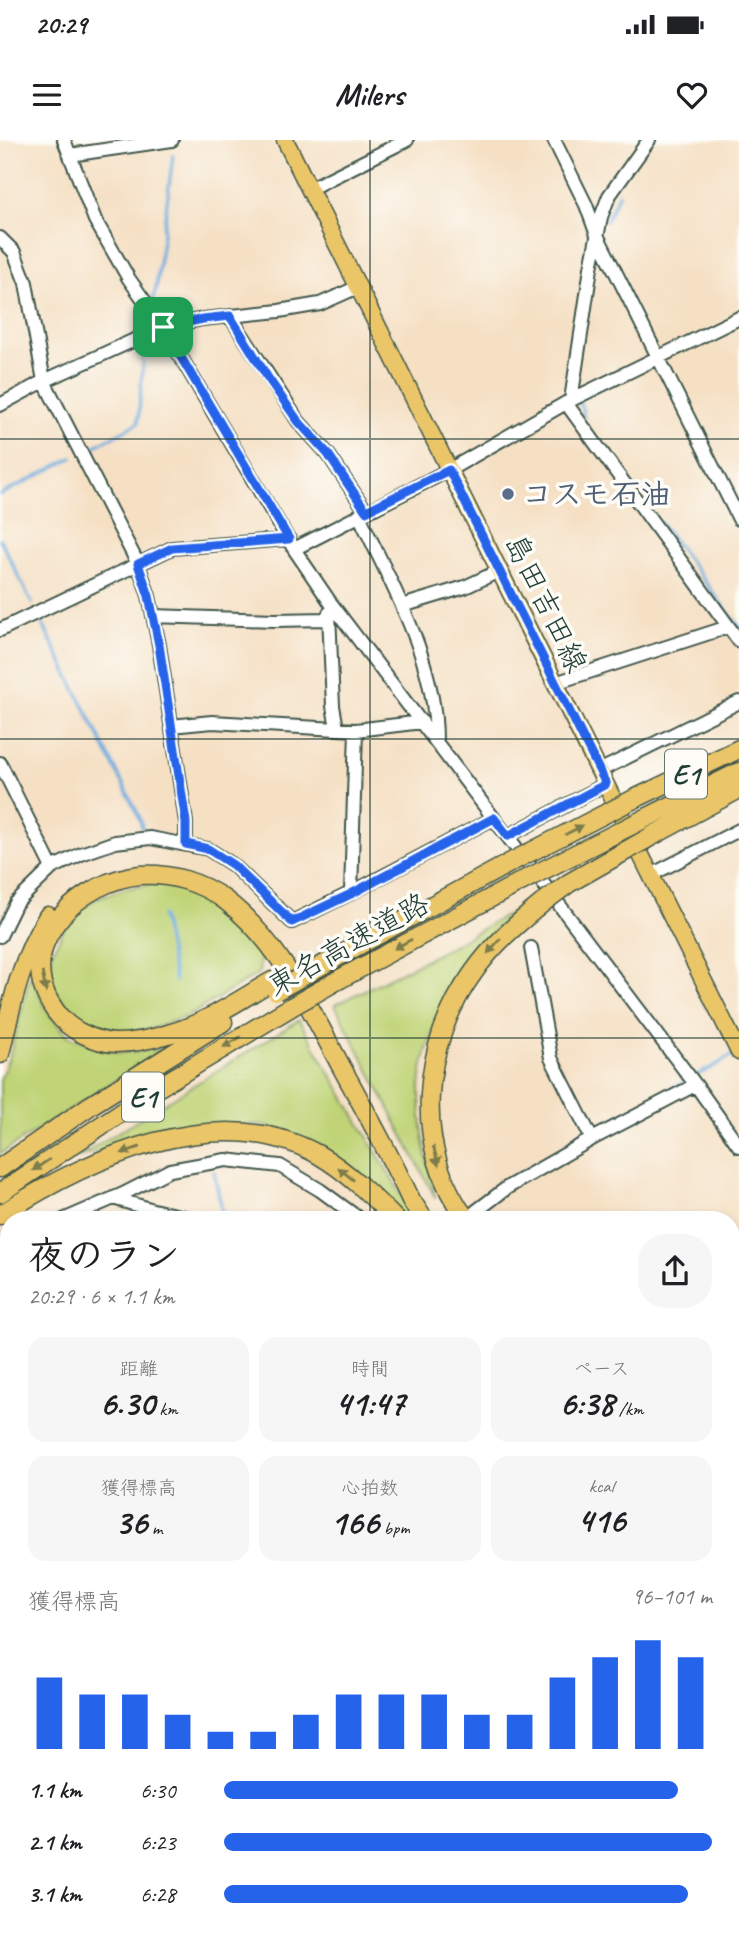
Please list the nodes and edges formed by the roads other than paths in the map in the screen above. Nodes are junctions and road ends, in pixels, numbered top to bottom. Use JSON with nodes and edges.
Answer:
{"nodes":[{"id":1,"x":64,"y":140,"type":"edge"},
{"id":2,"x":172,"y":140,"type":"edge"},
{"id":3,"x":285,"y":140,"type":"edge"},
{"id":4,"x":407,"y":140,"type":"edge"},
{"id":5,"x":554,"y":140,"type":"edge"},
{"id":6,"x":649,"y":140,"type":"edge"},
{"id":7,"x":122,"y":144,"type":"edge"},
{"id":8,"x":70,"y":155,"type":"junction"},
{"id":9,"x":309,"y":189,"type":"junction"},
{"id":10,"x":598,"y":235,"type":"junction"},
{"id":11,"x":0,"y":238,"type":"edge"},
{"id":12,"x":358,"y":287,"type":"junction"},
{"id":13,"x":230,"y":316,"type":"junction"},
{"id":14,"x":739,"y":318,"type":"edge"},
{"id":15,"x":157,"y":325,"type":"junction"},
{"id":16,"x":659,"y":358,"type":"junction"},
{"id":17,"x":44,"y":381,"type":"junction"},
{"id":18,"x":570,"y":401,"type":"junction"},
{"id":19,"x":0,"y":405,"type":"edge"},
{"id":20,"x":449,"y":470,"type":"junction"},
{"id":21,"x":363,"y":513,"type":"junction"},
{"id":22,"x":739,"y":519,"type":"edge"},
{"id":23,"x":292,"y":544,"type":"junction"},
{"id":24,"x":138,"y":564,"type":"junction"},
{"id":25,"x":499,"y":571,"type":"junction"},
{"id":26,"x":330,"y":602,"type":"junction"},
{"id":27,"x":402,"y":606,"type":"junction"},
{"id":28,"x":153,"y":616,"type":"junction"},
{"id":29,"x":328,"y":619,"type":"junction"},
{"id":30,"x":728,"y":627,"type":"junction"},
{"id":31,"x":0,"y":630,"type":"edge"},
{"id":32,"x":739,"y":641,"type":"edge"},
{"id":33,"x":555,"y":683,"type":"junction"},
{"id":34,"x":739,"y":702,"type":"edge"},
{"id":35,"x":422,"y":722,"type":"junction"},
{"id":36,"x":171,"y":726,"type":"junction"},
{"id":37,"x":337,"y":728,"type":"junction"},
{"id":38,"x":356,"y":730,"type":"junction"},
{"id":39,"x":436,"y":740,"type":"junction"},
{"id":40,"x":739,"y":749,"type":"edge"},
{"id":41,"x":0,"y":764,"type":"edge"},
{"id":42,"x":739,"y":772,"type":"edge"},
{"id":43,"x":602,"y":778,"type":"junction"},
{"id":44,"x":739,"y":789,"type":"edge"},
{"id":45,"x":494,"y":818,"type":"junction"},
{"id":46,"x":739,"y":830,"type":"edge"},
{"id":47,"x":508,"y":836,"type":"junction"},
{"id":48,"x":186,"y":844,"type":"junction"},
{"id":49,"x":52,"y":868,"type":"junction"},
{"id":50,"x":650,"y":875,"type":"junction"},
{"id":51,"x":351,"y":894,"type":"junction"},
{"id":52,"x":0,"y":936,"type":"edge"},
{"id":53,"x":531,"y":948,"type":"dead end"},
{"id":54,"x":274,"y":986,"type":"junction"},
{"id":55,"x":736,"y":1044,"type":"edge"},
{"id":56,"x":0,"y":1054,"type":"edge"},
{"id":57,"x":695,"y":1084,"type":"junction"},
{"id":58,"x":592,"y":1138,"type":"junction"},
{"id":59,"x":739,"y":1146,"type":"edge"},
{"id":60,"x":0,"y":1168,"type":"edge"},
{"id":61,"x":0,"y":1193,"type":"edge"},
{"id":62,"x":113,"y":1198,"type":"junction"},
{"id":63,"x":7,"y":1211,"type":"edge"},
{"id":64,"x":83,"y":1211,"type":"edge"},
{"id":65,"x":157,"y":1211,"type":"edge"},
{"id":66,"x":347,"y":1211,"type":"edge"},
{"id":67,"x":387,"y":1211,"type":"edge"},
{"id":68,"x":418,"y":1211,"type":"edge"},
{"id":69,"x":432,"y":1211,"type":"edge"},
{"id":70,"x":467,"y":1211,"type":"edge"},
{"id":71,"x":477,"y":1211,"type":"edge"}],
"edges":[{"from":1,"to":8,"type":"street"},
{"from":2,"to":7,"type":"street"},
{"from":3,"to":9,"type":"main road","name":"島田吉田線"},
{"from":4,"to":9,"type":"street"},
{"from":5,"to":10,"type":"street"},
{"from":6,"to":10,"type":"street"},
{"from":7,"to":8,"type":"street"},
{"from":8,"to":15,"type":"street"},
{"from":9,"to":12,"type":"main road","name":"島田吉田線"},
{"from":10,"to":16,"type":"street"},
{"from":10,"to":18,"type":"street"},
{"from":11,"to":17,"type":"street"},
{"from":12,"to":13,"type":"street"},
{"from":12,"to":20,"type":"main road","name":"島田吉田線"},
{"from":13,"to":15,"type":"street"},
{"from":13,"to":21,"type":"street"},
{"from":14,"to":16,"type":"street"},
{"from":15,"to":17,"type":"street"},
{"from":15,"to":23,"type":"street"},
{"from":16,"to":18,"type":"street"},
{"from":16,"to":22,"type":"street"},
{"from":17,"to":19,"type":"street"},
{"from":17,"to":24,"type":"street"},
{"from":18,"to":20,"type":"street"},
{"from":18,"to":30,"type":"street"},
{"from":20,"to":21,"type":"street"},
{"from":20,"to":25,"type":"main road","name":"島田吉田線"},
{"from":21,"to":23,"type":"street"},
{"from":21,"to":27,"type":"street"},
{"from":23,"to":24,"type":"street"},
{"from":23,"to":26,"type":"street"},
{"from":24,"to":28,"type":"street"},
{"from":24,"to":31,"type":"street"},
{"from":25,"to":27,"type":"street"},
{"from":25,"to":33,"type":"main road","name":"島田吉田線"},
{"from":26,"to":29,"type":"street"},
{"from":26,"to":35,"type":"street"},
{"from":27,"to":39,"type":"street"},
{"from":28,"to":29,"type":"street"},
{"from":28,"to":36,"type":"street"},
{"from":29,"to":37,"type":"street"},
{"from":30,"to":32,"type":"street"},
{"from":30,"to":33,"type":"street"},
{"from":33,"to":43,"type":"main road","name":"島田吉田線"},
{"from":34,"to":43,"type":"street"},
{"from":35,"to":38,"type":"street"},
{"from":35,"to":39,"type":"street"},
{"from":36,"to":37,"type":"street"},
{"from":36,"to":48,"type":"street"},
{"from":37,"to":38,"type":"street"},
{"from":38,"to":51,"type":"street"},
{"from":39,"to":45,"type":"street"},
{"from":54,"to":40,"type":"highway","name":"東名高速道路","number":"E1","one_way":true,"bridge":true},
{"from":41,"to":49,"type":"street"},
{"from":42,"to":61,"type":"highway","name":"東名高速道路","number":"E1","one_way":true,"bridge":true},
{"from":43,"to":47,"type":"street"},
{"from":43,"to":50,"type":"main road","name":"島田吉田線"},
{"from":44,"to":70,"type":"highway","one_way":true,"bridge":true},
{"from":45,"to":47,"type":"street"},
{"from":45,"to":51,"type":"street"},
{"from":46,"to":50,"type":"street"},
{"from":47,"to":57,"type":"street"},
{"from":48,"to":49,"type":"street"},
{"from":48,"to":51,"type":"street"},
{"from":49,"to":52,"type":"street"},
{"from":50,"to":55,"type":"main road","name":"島田吉田線"},
{"from":53,"to":58,"type":"street"},
{"from":54,"to":60,"type":"highway","name":"東名高速道路","number":"E1"},
{"from":68,"to":54,"type":"highway","one_way":true},
{"from":56,"to":69,"type":"highway"},
{"from":57,"to":58,"type":"street"},
{"from":57,"to":59,"type":"street"},
{"from":58,"to":71,"type":"street"},
{"from":62,"to":64,"type":"street"},
{"from":62,"to":65,"type":"street"},
{"from":62,"to":66,"type":"street"},
{"from":67,"to":63,"type":"highway","one_way":true}]}
